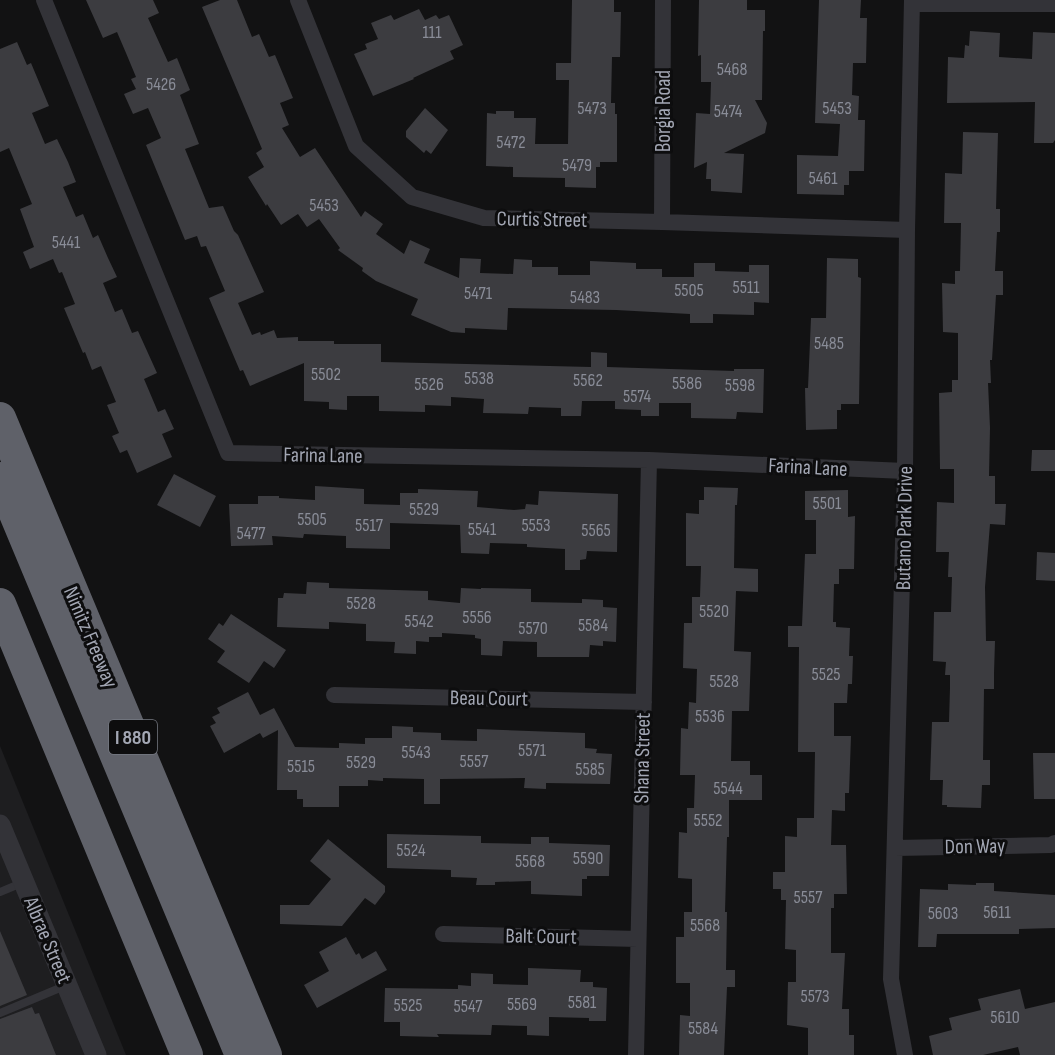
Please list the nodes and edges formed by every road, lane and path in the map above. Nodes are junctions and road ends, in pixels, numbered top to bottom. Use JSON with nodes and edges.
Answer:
{"nodes":[{"id":1,"x":44,"y":0,"type":"edge"},
{"id":2,"x":663,"y":0,"type":"edge"},
{"id":3,"x":303,"y":2,"type":"edge"},
{"id":4,"x":912,"y":2,"type":"edge"},
{"id":5,"x":1055,"y":4,"type":"edge"},
{"id":6,"x":662,"y":222,"type":"junction"},
{"id":7,"x":907,"y":230,"type":"junction"},
{"id":8,"x":0,"y":418,"type":"edge"},
{"id":9,"x":649,"y":460,"type":"junction"},
{"id":10,"x":905,"y":471,"type":"junction"},
{"id":11,"x":0,"y":478,"type":"edge"},
{"id":12,"x":0,"y":604,"type":"edge"},
{"id":13,"x":334,"y":694,"type":"dead end"},
{"id":14,"x":644,"y":702,"type":"junction"},
{"id":15,"x":0,"y":825,"type":"edge"},
{"id":16,"x":1055,"y":843,"type":"edge"},
{"id":17,"x":895,"y":848,"type":"junction"},
{"id":18,"x":24,"y":882,"type":"junction"},
{"id":19,"x":0,"y":892,"type":"edge"},
{"id":20,"x":443,"y":934,"type":"dead end"},
{"id":21,"x":638,"y":939,"type":"junction"},
{"id":22,"x":67,"y":985,"type":"junction"},
{"id":23,"x":0,"y":1013,"type":"edge"},
{"id":24,"x":96,"y":1055,"type":"edge"},
{"id":25,"x":187,"y":1055,"type":"edge"},
{"id":26,"x":241,"y":1055,"type":"edge"},
{"id":27,"x":266,"y":1055,"type":"edge"},
{"id":28,"x":636,"y":1055,"type":"edge"},
{"id":29,"x":905,"y":1055,"type":"edge"}],
"edges":[{"from":1,"to":9,"type":"street","name":"Farina Lane"},
{"from":2,"to":6,"type":"street","name":"Borgia Road"},
{"from":3,"to":6,"type":"street","name":"Curtis Street"},
{"from":4,"to":5,"type":"street"},
{"from":4,"to":7,"type":"street","name":"Butano Park Drive"},
{"from":6,"to":7,"type":"street","name":"Curtis Street"},
{"from":7,"to":10,"type":"street","name":"Butano Park Drive"},
{"from":8,"to":27,"type":"highway","name":"Nimitz Freeway","number":"I 880"},
{"from":9,"to":10,"type":"street","name":"Farina Lane"},
{"from":9,"to":14,"type":"street","name":"Shana Street"},
{"from":10,"to":17,"type":"street","name":"Butano Park Drive"},
{"from":11,"to":26,"type":"highway","number":"I 880"},
{"from":12,"to":25,"type":"highway"},
{"from":13,"to":14,"type":"street","name":"Beau Court"},
{"from":14,"to":21,"type":"street","name":"Shana Street"},
{"from":15,"to":18,"type":"street","name":"Albrae Street"},
{"from":16,"to":17,"type":"street","name":"Don Way"},
{"from":17,"to":29,"type":"street","name":"Butano Park Drive"},
{"from":18,"to":19,"type":"lane"},
{"from":18,"to":22,"type":"street","name":"Albrae Street"},
{"from":20,"to":21,"type":"street","name":"Balt Court"},
{"from":21,"to":28,"type":"street","name":"Shana Street"},
{"from":22,"to":23,"type":"lane"},
{"from":22,"to":24,"type":"street","name":"Albrae Street"}]}
